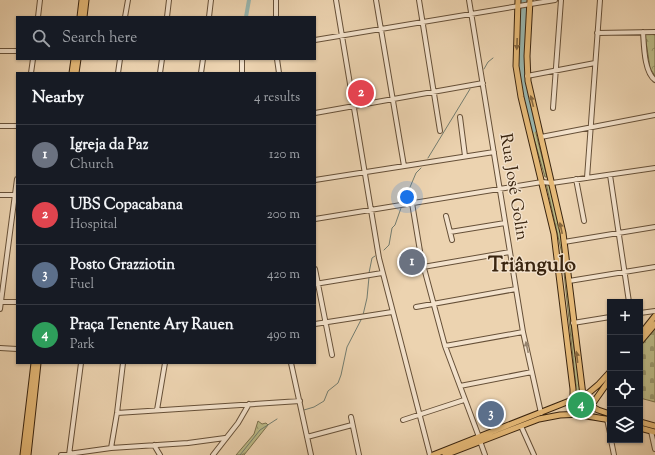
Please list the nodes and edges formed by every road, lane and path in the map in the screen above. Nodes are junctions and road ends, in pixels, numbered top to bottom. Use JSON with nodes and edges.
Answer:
{"nodes":[{"id":1,"x":40,"y":0,"type":"edge"},
{"id":2,"x":82,"y":0,"type":"edge"},
{"id":3,"x":86,"y":0,"type":"edge"},
{"id":4,"x":128,"y":0,"type":"edge"},
{"id":5,"x":169,"y":0,"type":"edge"},
{"id":6,"x":211,"y":0,"type":"edge"},
{"id":7,"x":276,"y":0,"type":"edge"},
{"id":8,"x":336,"y":0,"type":"edge"},
{"id":9,"x":376,"y":0,"type":"edge"},
{"id":10,"x":420,"y":0,"type":"edge"},
{"id":11,"x":469,"y":0,"type":"edge"},
{"id":12,"x":555,"y":0,"type":"edge"},
{"id":13,"x":561,"y":0,"type":"edge"},
{"id":14,"x":600,"y":0,"type":"edge"},
{"id":15,"x":524,"y":3,"type":"edge"},
{"id":16,"x":472,"y":13,"type":"junction"},
{"id":17,"x":38,"y":16,"type":"edge"},
{"id":18,"x":80,"y":16,"type":"edge"},
{"id":19,"x":84,"y":16,"type":"edge"},
{"id":20,"x":125,"y":16,"type":"edge"},
{"id":21,"x":167,"y":16,"type":"edge"},
{"id":22,"x":209,"y":16,"type":"edge"},
{"id":23,"x":276,"y":16,"type":"edge"},
{"id":24,"x":423,"y":22,"type":"junction"},
{"id":25,"x":381,"y":29,"type":"junction"},
{"id":26,"x":643,"y":32,"type":"junction"},
{"id":27,"x":655,"y":32,"type":"edge"},
{"id":28,"x":597,"y":33,"type":"junction"},
{"id":29,"x":342,"y":35,"type":"junction"},
{"id":30,"x":316,"y":40,"type":"edge"},
{"id":31,"x":0,"y":51,"type":"edge"},
{"id":32,"x":16,"y":51,"type":"edge"},
{"id":33,"x":33,"y":60,"type":"edge"},
{"id":34,"x":74,"y":60,"type":"edge"},
{"id":35,"x":78,"y":60,"type":"edge"},
{"id":36,"x":120,"y":60,"type":"edge"},
{"id":37,"x":162,"y":60,"type":"edge"},
{"id":38,"x":203,"y":60,"type":"edge"},
{"id":39,"x":242,"y":60,"type":"edge"},
{"id":40,"x":277,"y":60,"type":"edge"},
{"id":41,"x":595,"y":63,"type":"junction"},
{"id":42,"x":555,"y":70,"type":"junction"},
{"id":43,"x":31,"y":72,"type":"edge"},
{"id":44,"x":72,"y":72,"type":"edge"},
{"id":45,"x":76,"y":72,"type":"edge"},
{"id":46,"x":118,"y":72,"type":"edge"},
{"id":47,"x":160,"y":72,"type":"edge"},
{"id":48,"x":201,"y":72,"type":"edge"},
{"id":49,"x":242,"y":72,"type":"edge"},
{"id":50,"x":279,"y":72,"type":"edge"},
{"id":51,"x":527,"y":76,"type":"junction"},
{"id":52,"x":655,"y":80,"type":"edge"},
{"id":53,"x":483,"y":83,"type":"junction"},
{"id":54,"x":435,"y":92,"type":"junction"},
{"id":55,"x":393,"y":99,"type":"junction"},
{"id":56,"x":353,"y":106,"type":"junction"},
{"id":57,"x":553,"y":108,"type":"dead end"},
{"id":58,"x":316,"y":113,"type":"edge"},
{"id":59,"x":655,"y":115,"type":"edge"},
{"id":60,"x":460,"y":118,"type":"dead end"},
{"id":61,"x":0,"y":126,"type":"edge"},
{"id":62,"x":16,"y":126,"type":"edge"},
{"id":63,"x":590,"y":127,"type":"junction"},
{"id":64,"x":440,"y":131,"type":"dead end"},
{"id":65,"x":541,"y":137,"type":"junction"},
{"id":66,"x":494,"y":152,"type":"junction"},
{"id":67,"x":465,"y":156,"type":"junction"},
{"id":68,"x":404,"y":166,"type":"junction"},
{"id":69,"x":655,"y":168,"type":"edge"},
{"id":70,"x":365,"y":172,"type":"junction"},
{"id":71,"x":610,"y":175,"type":"junction"},
{"id":72,"x":587,"y":178,"type":"junction"},
{"id":73,"x":576,"y":179,"type":"junction"},
{"id":74,"x":316,"y":180,"type":"edge"},
{"id":75,"x":542,"y":182,"type":"junction"},
{"id":76,"x":552,"y":183,"type":"junction"},
{"id":77,"x":499,"y":189,"type":"junction"},
{"id":78,"x":0,"y":194,"type":"edge"},
{"id":79,"x":16,"y":195,"type":"edge"},
{"id":80,"x":412,"y":203,"type":"junction"},
{"id":81,"x":371,"y":210,"type":"junction"},
{"id":82,"x":446,"y":216,"type":"dead end"},
{"id":83,"x":316,"y":219,"type":"edge"},
{"id":84,"x":584,"y":221,"type":"dead end"},
{"id":85,"x":505,"y":223,"type":"junction"},
{"id":86,"x":655,"y":228,"type":"edge"},
{"id":87,"x":450,"y":232,"type":"junction"},
{"id":88,"x":619,"y":233,"type":"junction"},
{"id":89,"x":452,"y":240,"type":"dead end"},
{"id":90,"x":564,"y":242,"type":"junction"},
{"id":91,"x":510,"y":252,"type":"junction"},
{"id":92,"x":423,"y":267,"type":"junction"},
{"id":93,"x":655,"y":267,"type":"edge"},
{"id":94,"x":625,"y":272,"type":"junction"},
{"id":95,"x":382,"y":273,"type":"junction"},
{"id":96,"x":569,"y":281,"type":"junction"},
{"id":97,"x":316,"y":284,"type":"edge"},
{"id":98,"x":516,"y":289,"type":"junction"},
{"id":99,"x":630,"y":299,"type":"edge"},
{"id":100,"x":0,"y":302,"type":"edge"},
{"id":101,"x":16,"y":302,"type":"edge"},
{"id":102,"x":433,"y":304,"type":"junction"},
{"id":103,"x":416,"y":307,"type":"dead end"},
{"id":104,"x":0,"y":309,"type":"edge"},
{"id":105,"x":655,"y":311,"type":"edge"},
{"id":106,"x":392,"y":312,"type":"junction"},
{"id":107,"x":643,"y":313,"type":"edge"},
{"id":108,"x":655,"y":316,"type":"edge"},
{"id":109,"x":607,"y":317,"type":"edge"},
{"id":110,"x":326,"y":323,"type":"junction"},
{"id":111,"x":573,"y":323,"type":"junction"},
{"id":112,"x":316,"y":324,"type":"edge"},
{"id":113,"x":655,"y":324,"type":"edge"},
{"id":114,"x":643,"y":331,"type":"edge"},
{"id":115,"x":523,"y":332,"type":"junction"},
{"id":116,"x":643,"y":338,"type":"edge"},
{"id":117,"x":445,"y":346,"type":"junction"},
{"id":118,"x":0,"y":348,"type":"edge"},
{"id":119,"x":16,"y":349,"type":"edge"},
{"id":120,"x":332,"y":355,"type":"dead end"},
{"id":121,"x":34,"y":364,"type":"edge"},
{"id":122,"x":38,"y":364,"type":"edge"},
{"id":123,"x":81,"y":364,"type":"edge"},
{"id":124,"x":123,"y":364,"type":"edge"},
{"id":125,"x":165,"y":364,"type":"edge"},
{"id":126,"x":291,"y":364,"type":"edge"},
{"id":127,"x":532,"y":372,"type":"junction"},
{"id":128,"x":607,"y":381,"type":"edge"},
{"id":129,"x":607,"y":381,"type":"edge"},
{"id":130,"x":460,"y":386,"type":"junction"},
{"id":131,"x":601,"y":390,"type":"junction"},
{"id":132,"x":584,"y":395,"type":"junction"},
{"id":133,"x":464,"y":400,"type":"junction"},
{"id":134,"x":573,"y":400,"type":"junction"},
{"id":135,"x":300,"y":401,"type":"junction"},
{"id":136,"x":249,"y":404,"type":"junction"},
{"id":137,"x":591,"y":406,"type":"junction"},
{"id":138,"x":158,"y":410,"type":"junction"},
{"id":139,"x":117,"y":413,"type":"junction"},
{"id":140,"x":541,"y":413,"type":"junction"},
{"id":141,"x":420,"y":414,"type":"junction"},
{"id":142,"x":581,"y":414,"type":"junction"},
{"id":143,"x":607,"y":415,"type":"edge"},
{"id":144,"x":607,"y":415,"type":"edge"},
{"id":145,"x":607,"y":416,"type":"edge"},
{"id":146,"x":351,"y":417,"type":"dead end"},
{"id":147,"x":403,"y":420,"type":"dead end"},
{"id":148,"x":643,"y":423,"type":"edge"},
{"id":149,"x":352,"y":425,"type":"junction"},
{"id":150,"x":521,"y":426,"type":"junction"},
{"id":151,"x":655,"y":426,"type":"edge"},
{"id":152,"x":643,"y":429,"type":"edge"},
{"id":153,"x":653,"y":432,"type":"edge"},
{"id":154,"x":307,"y":437,"type":"junction"},
{"id":155,"x":225,"y":438,"type":"junction"},
{"id":156,"x":480,"y":439,"type":"junction"},
{"id":157,"x":612,"y":443,"type":"edge"},
{"id":158,"x":154,"y":445,"type":"junction"},
{"id":159,"x":110,"y":448,"type":"junction"},
{"id":160,"x":655,"y":449,"type":"edge"},
{"id":161,"x":23,"y":455,"type":"edge"},
{"id":162,"x":28,"y":455,"type":"edge"},
{"id":163,"x":61,"y":455,"type":"edge"},
{"id":164,"x":72,"y":455,"type":"edge"},
{"id":165,"x":160,"y":455,"type":"edge"},
{"id":166,"x":213,"y":455,"type":"edge"},
{"id":167,"x":311,"y":455,"type":"edge"},
{"id":168,"x":359,"y":455,"type":"edge"},
{"id":169,"x":432,"y":455,"type":"edge"},
{"id":170,"x":445,"y":455,"type":"edge"},
{"id":171,"x":485,"y":455,"type":"edge"},
{"id":172,"x":534,"y":455,"type":"edge"},
{"id":173,"x":614,"y":455,"type":"edge"}],
"edges":[{"from":1,"to":17,"type":"street"},
{"from":2,"to":18,"type":"main road"},
{"from":3,"to":19,"type":"main road"},
{"from":4,"to":20,"type":"street"},
{"from":5,"to":21,"type":"street"},
{"from":6,"to":22,"type":"street"},
{"from":7,"to":23,"type":"street"},
{"from":8,"to":29,"type":"street"},
{"from":9,"to":25,"type":"street"},
{"from":10,"to":24,"type":"street"},
{"from":11,"to":16,"type":"street","name":"Rua José Golin"},
{"from":12,"to":15,"type":"street"},
{"from":13,"to":42,"type":"street"},
{"from":14,"to":28,"type":"street"},
{"from":15,"to":16,"type":"street"},
{"from":15,"to":51,"type":"main road"},
{"from":15,"to":75,"type":"main road","one_way":true},
{"from":16,"to":24,"type":"street"},
{"from":16,"to":53,"type":"street","name":"Rua José Golin"},
{"from":24,"to":25,"type":"street"},
{"from":24,"to":54,"type":"street"},
{"from":25,"to":29,"type":"street"},
{"from":25,"to":55,"type":"street"},
{"from":26,"to":27,"type":"street"},
{"from":26,"to":28,"type":"street"},
{"from":26,"to":52,"type":"street"},
{"from":28,"to":41,"type":"street"},
{"from":29,"to":30,"type":"street"},
{"from":29,"to":56,"type":"street"},
{"from":31,"to":32,"type":"street"},
{"from":33,"to":43,"type":"street"},
{"from":34,"to":44,"type":"main road"},
{"from":35,"to":45,"type":"main road"},
{"from":36,"to":46,"type":"street"},
{"from":37,"to":47,"type":"street"},
{"from":38,"to":48,"type":"street"},
{"from":39,"to":49,"type":"street"},
{"from":40,"to":50,"type":"street"},
{"from":41,"to":42,"type":"street"},
{"from":41,"to":63,"type":"street"},
{"from":42,"to":51,"type":"street"},
{"from":42,"to":57,"type":"street"},
{"from":65,"to":51,"type":"main road","one_way":true},
{"from":53,"to":54,"type":"street"},
{"from":53,"to":66,"type":"street","name":"Rua José Golin"},
{"from":54,"to":55,"type":"street"},
{"from":54,"to":64,"type":"street"},
{"from":55,"to":56,"type":"street"},
{"from":55,"to":68,"type":"street"},
{"from":56,"to":58,"type":"street"},
{"from":56,"to":70,"type":"street"},
{"from":59,"to":63,"type":"street"},
{"from":60,"to":67,"type":"street"},
{"from":61,"to":62,"type":"street"},
{"from":63,"to":65,"type":"street"},
{"from":63,"to":72,"type":"street"},
{"from":65,"to":76,"type":"main road"},
{"from":66,"to":67,"type":"street"},
{"from":66,"to":77,"type":"street","name":"Rua José Golin"},
{"from":67,"to":68,"type":"street"},
{"from":68,"to":70,"type":"street"},
{"from":69,"to":71,"type":"street"},
{"from":70,"to":74,"type":"street"},
{"from":70,"to":81,"type":"street"},
{"from":71,"to":72,"type":"street"},
{"from":71,"to":88,"type":"street"},
{"from":72,"to":73,"type":"street"},
{"from":73,"to":76,"type":"street"},
{"from":73,"to":84,"type":"street"},
{"from":75,"to":76,"type":"street"},
{"from":75,"to":77,"type":"street"},
{"from":75,"to":134,"type":"main road"},
{"from":90,"to":76,"type":"main road","one_way":true},
{"from":77,"to":80,"type":"street"},
{"from":77,"to":85,"type":"street","name":"Rua José Golin"},
{"from":78,"to":79,"type":"street"},
{"from":79,"to":100,"type":"street"},
{"from":80,"to":81,"type":"street"},
{"from":80,"to":92,"type":"street"},
{"from":81,"to":83,"type":"street"},
{"from":81,"to":95,"type":"street"},
{"from":82,"to":87,"type":"street"},
{"from":85,"to":87,"type":"street"},
{"from":85,"to":91,"type":"street","name":"Rua José Golin"},
{"from":86,"to":88,"type":"street"},
{"from":87,"to":89,"type":"street"},
{"from":88,"to":90,"type":"street"},
{"from":88,"to":94,"type":"street"},
{"from":90,"to":96,"type":"main road"},
{"from":91,"to":92,"type":"street"},
{"from":91,"to":98,"type":"street","name":"Rua José Golin"},
{"from":92,"to":102,"type":"street"},
{"from":93,"to":94,"type":"street"},
{"from":94,"to":96,"type":"street"},
{"from":94,"to":99,"type":"street"},
{"from":95,"to":97,"type":"street"},
{"from":95,"to":106,"type":"street"},
{"from":96,"to":111,"type":"main road"},
{"from":97,"to":110,"type":"street"},
{"from":98,"to":102,"type":"street"},
{"from":98,"to":115,"type":"street","name":"Rua José Golin"},
{"from":100,"to":101,"type":"street"},
{"from":100,"to":104,"type":"street"},
{"from":102,"to":103,"type":"street"},
{"from":102,"to":117,"type":"street"},
{"from":105,"to":107,"type":"street"},
{"from":106,"to":110,"type":"street"},
{"from":106,"to":141,"type":"street"},
{"from":108,"to":114,"type":"main road"},
{"from":109,"to":111,"type":"street"},
{"from":110,"to":112,"type":"street"},
{"from":110,"to":120,"type":"street"},
{"from":132,"to":111,"type":"main road","one_way":true},
{"from":113,"to":116,"type":"main road"},
{"from":115,"to":117,"type":"street"},
{"from":127,"to":115,"type":"street","name":"Rua José Golin","one_way":true},
{"from":117,"to":130,"type":"street"},
{"from":118,"to":119,"type":"street"},
{"from":121,"to":161,"type":"main road"},
{"from":122,"to":162,"type":"main road"},
{"from":123,"to":164,"type":"street"},
{"from":124,"to":139,"type":"street"},
{"from":125,"to":138,"type":"street"},
{"from":126,"to":135,"type":"street"},
{"from":127,"to":130,"type":"street"},
{"from":127,"to":140,"type":"street","name":"Rua José Golin"},
{"from":128,"to":132,"type":"main road"},
{"from":129,"to":131,"type":"main road"},
{"from":130,"to":133,"type":"street"},
{"from":131,"to":137,"type":"main road"},
{"from":131,"to":143,"type":"main road"},
{"from":132,"to":134,"type":"main road"},
{"from":132,"to":137,"type":"main road"},
{"from":133,"to":141,"type":"street"},
{"from":133,"to":156,"type":"street"},
{"from":134,"to":140,"type":"main road"},
{"from":134,"to":142,"type":"main road"},
{"from":135,"to":136,"type":"street"},
{"from":135,"to":154,"type":"street"},
{"from":136,"to":138,"type":"street"},
{"from":136,"to":155,"type":"street"},
{"from":137,"to":142,"type":"main road"},
{"from":137,"to":144,"type":"main road"},
{"from":138,"to":139,"type":"street"},
{"from":139,"to":159,"type":"street"},
{"from":140,"to":156,"type":"main road"},
{"from":141,"to":147,"type":"street"},
{"from":141,"to":169,"type":"street"},
{"from":142,"to":145,"type":"main road"},
{"from":142,"to":150,"type":"main road"},
{"from":146,"to":149,"type":"street"},
{"from":148,"to":151,"type":"main road"},
{"from":149,"to":154,"type":"street"},
{"from":149,"to":168,"type":"street"},
{"from":150,"to":156,"type":"main road"},
{"from":150,"to":172,"type":"street"},
{"from":152,"to":153,"type":"main road"},
{"from":153,"to":160,"type":"street"},
{"from":154,"to":167,"type":"street"},
{"from":155,"to":158,"type":"street"},
{"from":155,"to":166,"type":"street"},
{"from":156,"to":169,"type":"main road"},
{"from":156,"to":170,"type":"main road"},
{"from":156,"to":171,"type":"street"},
{"from":157,"to":173,"type":"street"},
{"from":158,"to":159,"type":"street"},
{"from":158,"to":165,"type":"street"},
{"from":159,"to":164,"type":"street"},
{"from":163,"to":164,"type":"street"}]}
